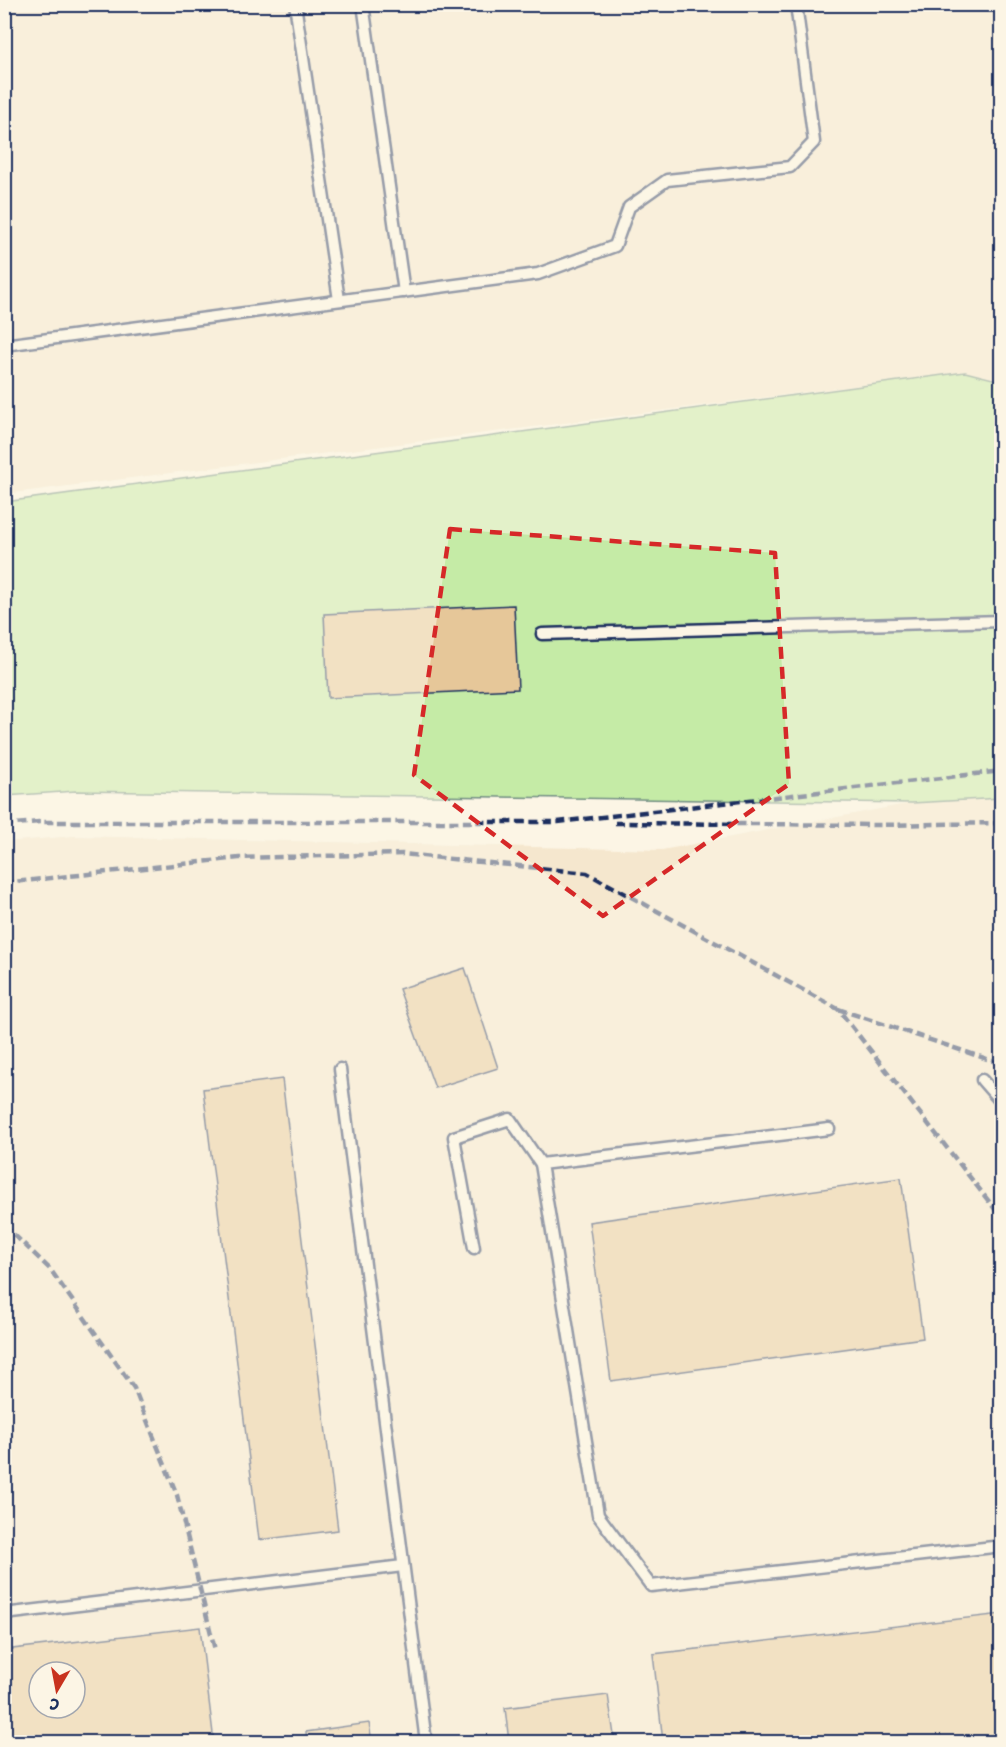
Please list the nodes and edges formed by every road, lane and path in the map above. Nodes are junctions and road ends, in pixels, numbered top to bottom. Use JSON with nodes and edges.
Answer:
{"nodes":[{"id":1,"x":295,"y":4,"type":"edge"},
{"id":2,"x":363,"y":4,"type":"edge"},
{"id":3,"x":796,"y":4,"type":"edge"},
{"id":4,"x":404,"y":292,"type":"junction"},
{"id":5,"x":339,"y":300,"type":"junction"},
{"id":6,"x":4,"y":345,"type":"edge"},
{"id":7,"x":1002,"y":621,"type":"edge"},
{"id":8,"x":542,"y":634,"type":"dead end"},
{"id":9,"x":340,"y":1069,"type":"dead end"},
{"id":10,"x":982,"y":1080,"type":"dead end"},
{"id":11,"x":1002,"y":1103,"type":"edge"},
{"id":12,"x":829,"y":1130,"type":"dead end"},
{"id":13,"x":542,"y":1164,"type":"junction"},
{"id":14,"x":474,"y":1248,"type":"dead end"},
{"id":15,"x":1002,"y":1546,"type":"edge"},
{"id":16,"x":404,"y":1566,"type":"junction"},
{"id":17,"x":4,"y":1614,"type":"edge"},
{"id":18,"x":426,"y":1743,"type":"edge"}],
"edges":[{"from":1,"to":5,"type":"lane"},
{"from":2,"to":4,"type":"lane"},
{"from":3,"to":4,"type":"lane"},
{"from":4,"to":5,"type":"lane"},
{"from":5,"to":6,"type":"lane"},
{"from":7,"to":8,"type":"lane"},
{"from":9,"to":16,"type":"lane"},
{"from":10,"to":11,"type":"lane"},
{"from":12,"to":13,"type":"lane"},
{"from":13,"to":14,"type":"lane"},
{"from":13,"to":15,"type":"lane"},
{"from":16,"to":17,"type":"lane"},
{"from":16,"to":18,"type":"lane"}]}
